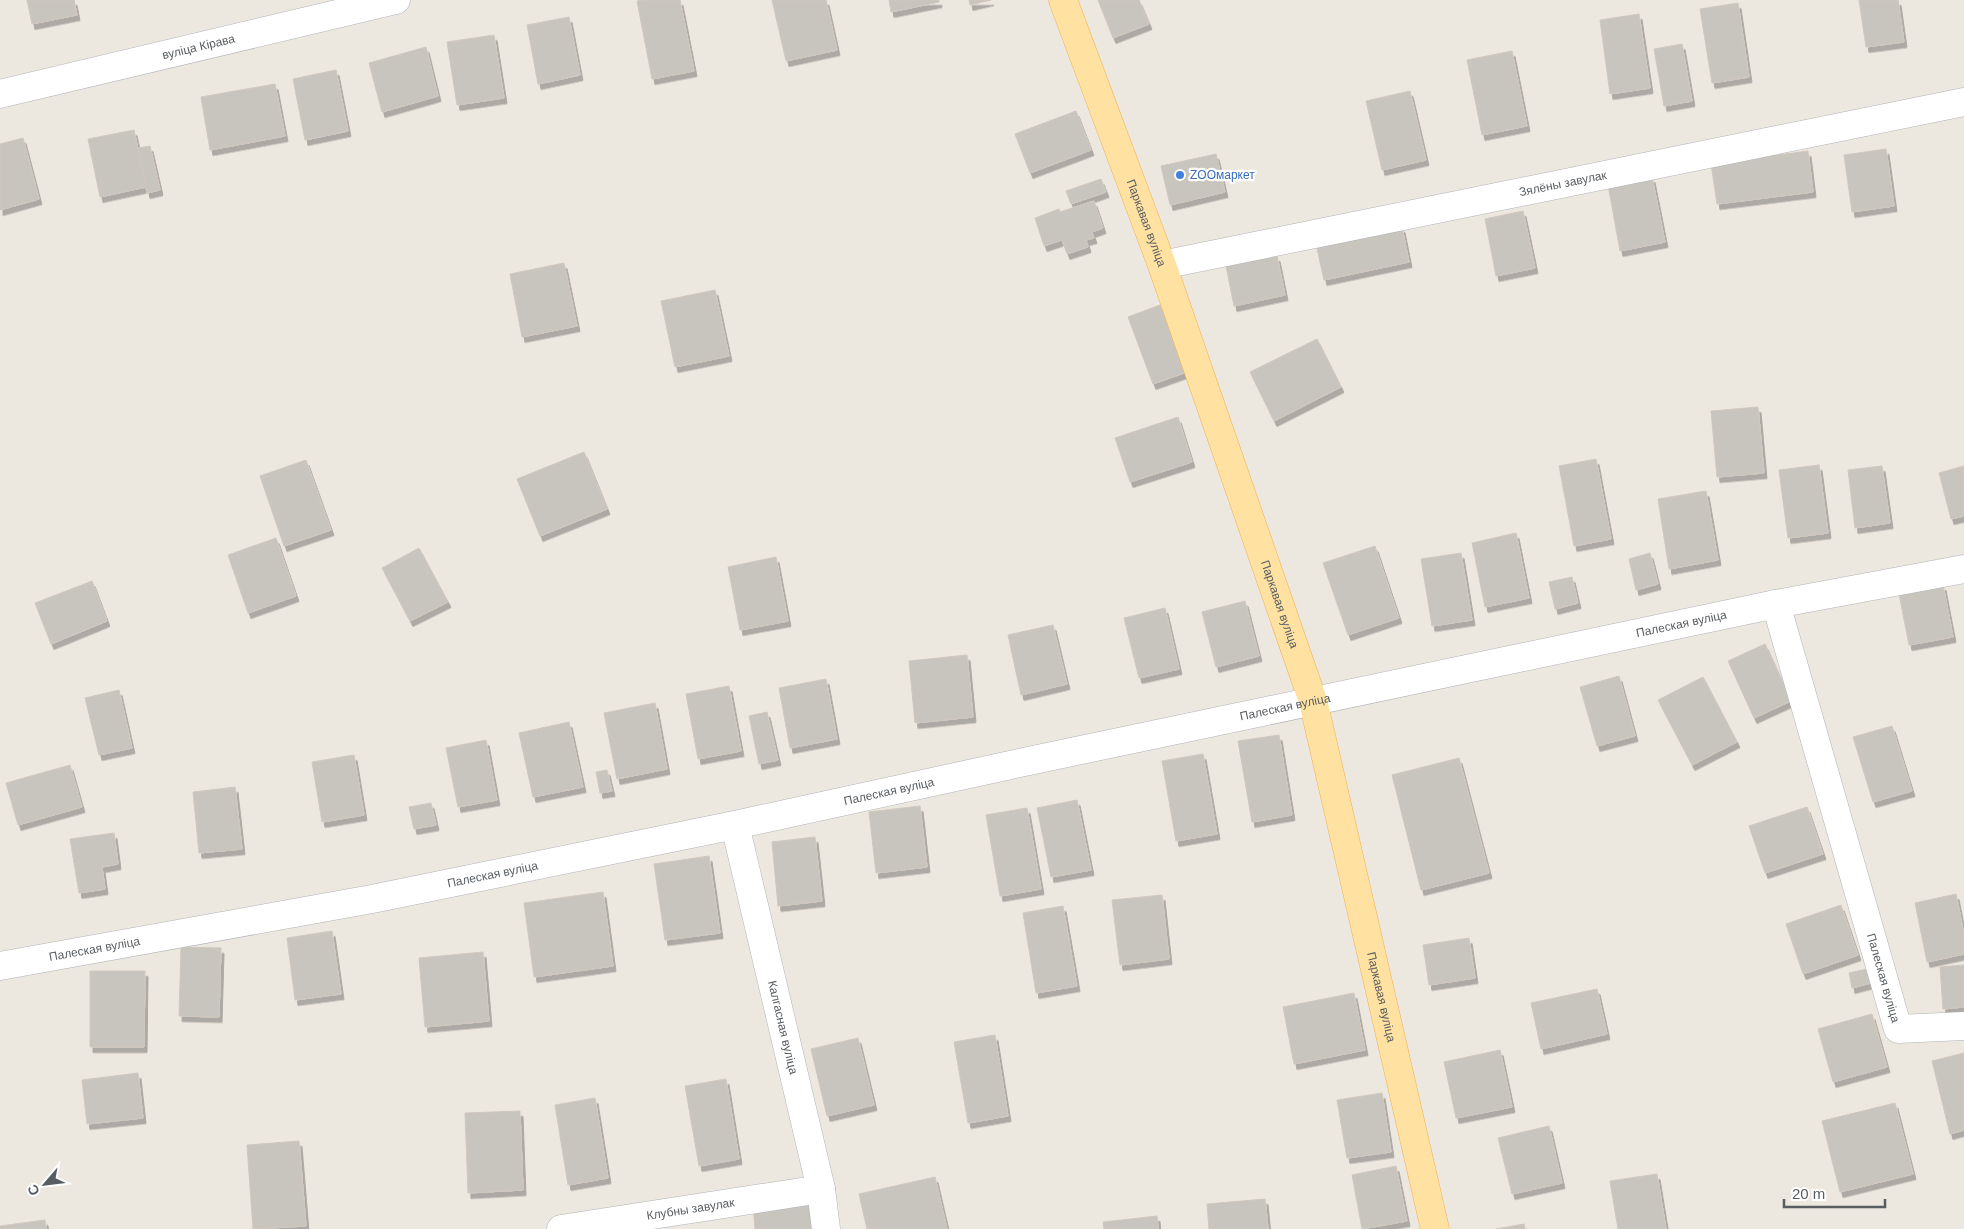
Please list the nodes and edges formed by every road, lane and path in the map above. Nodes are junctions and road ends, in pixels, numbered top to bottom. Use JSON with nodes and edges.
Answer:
{"nodes":[{"id":1,"x":396,"y":0,"type":"edge"},
{"id":2,"x":1063,"y":0,"type":"edge"},
{"id":3,"x":0,"y":94,"type":"edge"},
{"id":4,"x":1964,"y":102,"type":"edge"},
{"id":5,"x":1162,"y":265,"type":"junction"},
{"id":6,"x":1964,"y":569,"type":"edge"},
{"id":7,"x":1776,"y":604,"type":"junction"},
{"id":8,"x":1313,"y":701,"type":"junction"},
{"id":9,"x":735,"y":825,"type":"junction"},
{"id":10,"x":1,"y":963,"type":"edge"},
{"id":11,"x":1964,"y":1026,"type":"edge"},
{"id":12,"x":821,"y":1189,"type":"junction"},
{"id":13,"x":561,"y":1229,"type":"edge"},
{"id":14,"x":826,"y":1229,"type":"edge"},
{"id":15,"x":1435,"y":1229,"type":"edge"}],
"edges":[{"from":1,"to":3,"type":"street","name":"вуліца Кірава"},
{"from":2,"to":5,"type":"main road","name":"Паркавая вуліца"},
{"from":4,"to":5,"type":"street","name":"Зялёны завулак"},
{"from":5,"to":8,"type":"main road","name":"Паркавая вуліца"},
{"from":6,"to":7,"type":"street","name":"Палеская вуліца"},
{"from":7,"to":8,"type":"street","name":"Палеская вуліца"},
{"from":7,"to":11,"type":"street","name":"Палеская вуліца"},
{"from":8,"to":9,"type":"street","name":"Палеская вуліца"},
{"from":8,"to":15,"type":"main road","name":"Паркавая вуліца"},
{"from":9,"to":10,"type":"street","name":"Палеская вуліца"},
{"from":9,"to":12,"type":"street","name":"Калгасная вуліца"},
{"from":12,"to":13,"type":"street","name":"Клубны завулак"},
{"from":12,"to":14,"type":"street","name":"Калгасная вуліца"}]}
